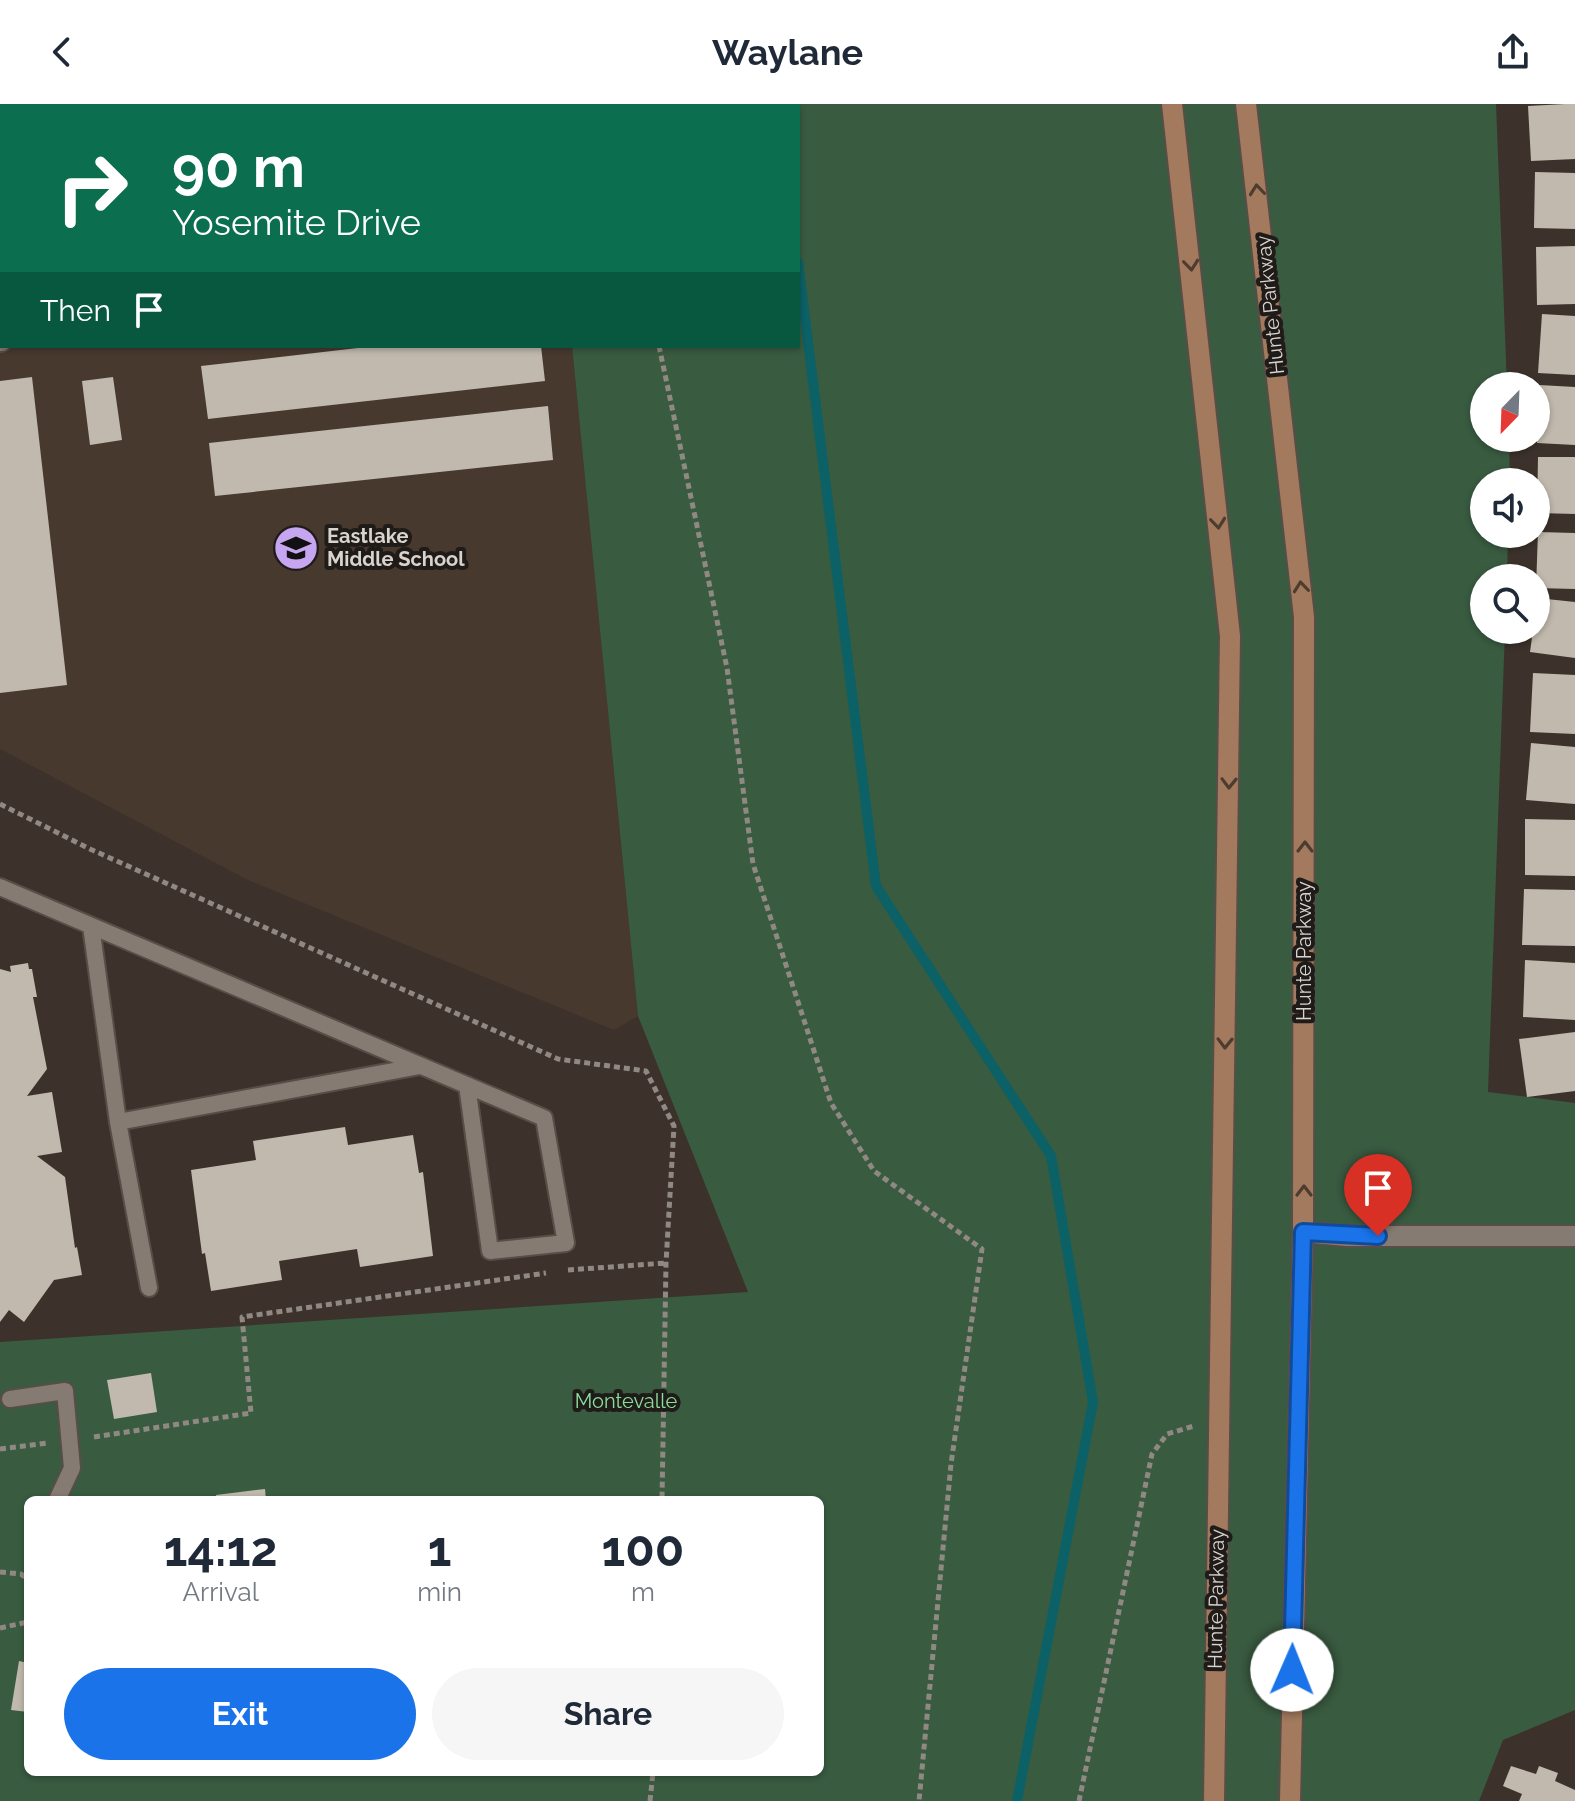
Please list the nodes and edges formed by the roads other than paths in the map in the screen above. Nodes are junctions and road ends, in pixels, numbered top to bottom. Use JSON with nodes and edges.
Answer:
{"nodes":[{"id":1,"x":1172,"y":104,"type":"edge"},
{"id":2,"x":1246,"y":104,"type":"edge"},
{"id":3,"x":0,"y":887,"type":"edge"},
{"id":4,"x":91,"y":926,"type":"junction"},
{"id":5,"x":421,"y":1066,"type":"junction"},
{"id":6,"x":467,"y":1085,"type":"junction"},
{"id":7,"x":118,"y":1122,"type":"junction"},
{"id":8,"x":1303,"y":1232,"type":"junction"},
{"id":9,"x":1575,"y":1236,"type":"edge"},
{"id":10,"x":149,"y":1288,"type":"dead end"},
{"id":11,"x":10,"y":1399,"type":"dead end"},
{"id":12,"x":59,"y":1496,"type":"edge"},
{"id":13,"x":1214,"y":1801,"type":"edge"},
{"id":14,"x":1290,"y":1801,"type":"edge"}],
"edges":[{"from":1,"to":13,"type":"main road","name":"Hunte Parkway","one_way":true},
{"from":8,"to":2,"type":"main road","name":"Hunte Parkway","one_way":true},
{"from":3,"to":4,"type":"lane"},
{"from":4,"to":5,"type":"lane"},
{"from":4,"to":7,"type":"lane"},
{"from":5,"to":6,"type":"lane"},
{"from":5,"to":7,"type":"lane"},
{"from":6,"to":6,"type":"lane"},
{"from":7,"to":10,"type":"lane"},
{"from":8,"to":9,"type":"street"},
{"from":8,"to":14,"type":"main road","name":"Hunte Parkway"},
{"from":11,"to":12,"type":"lane"}]}
